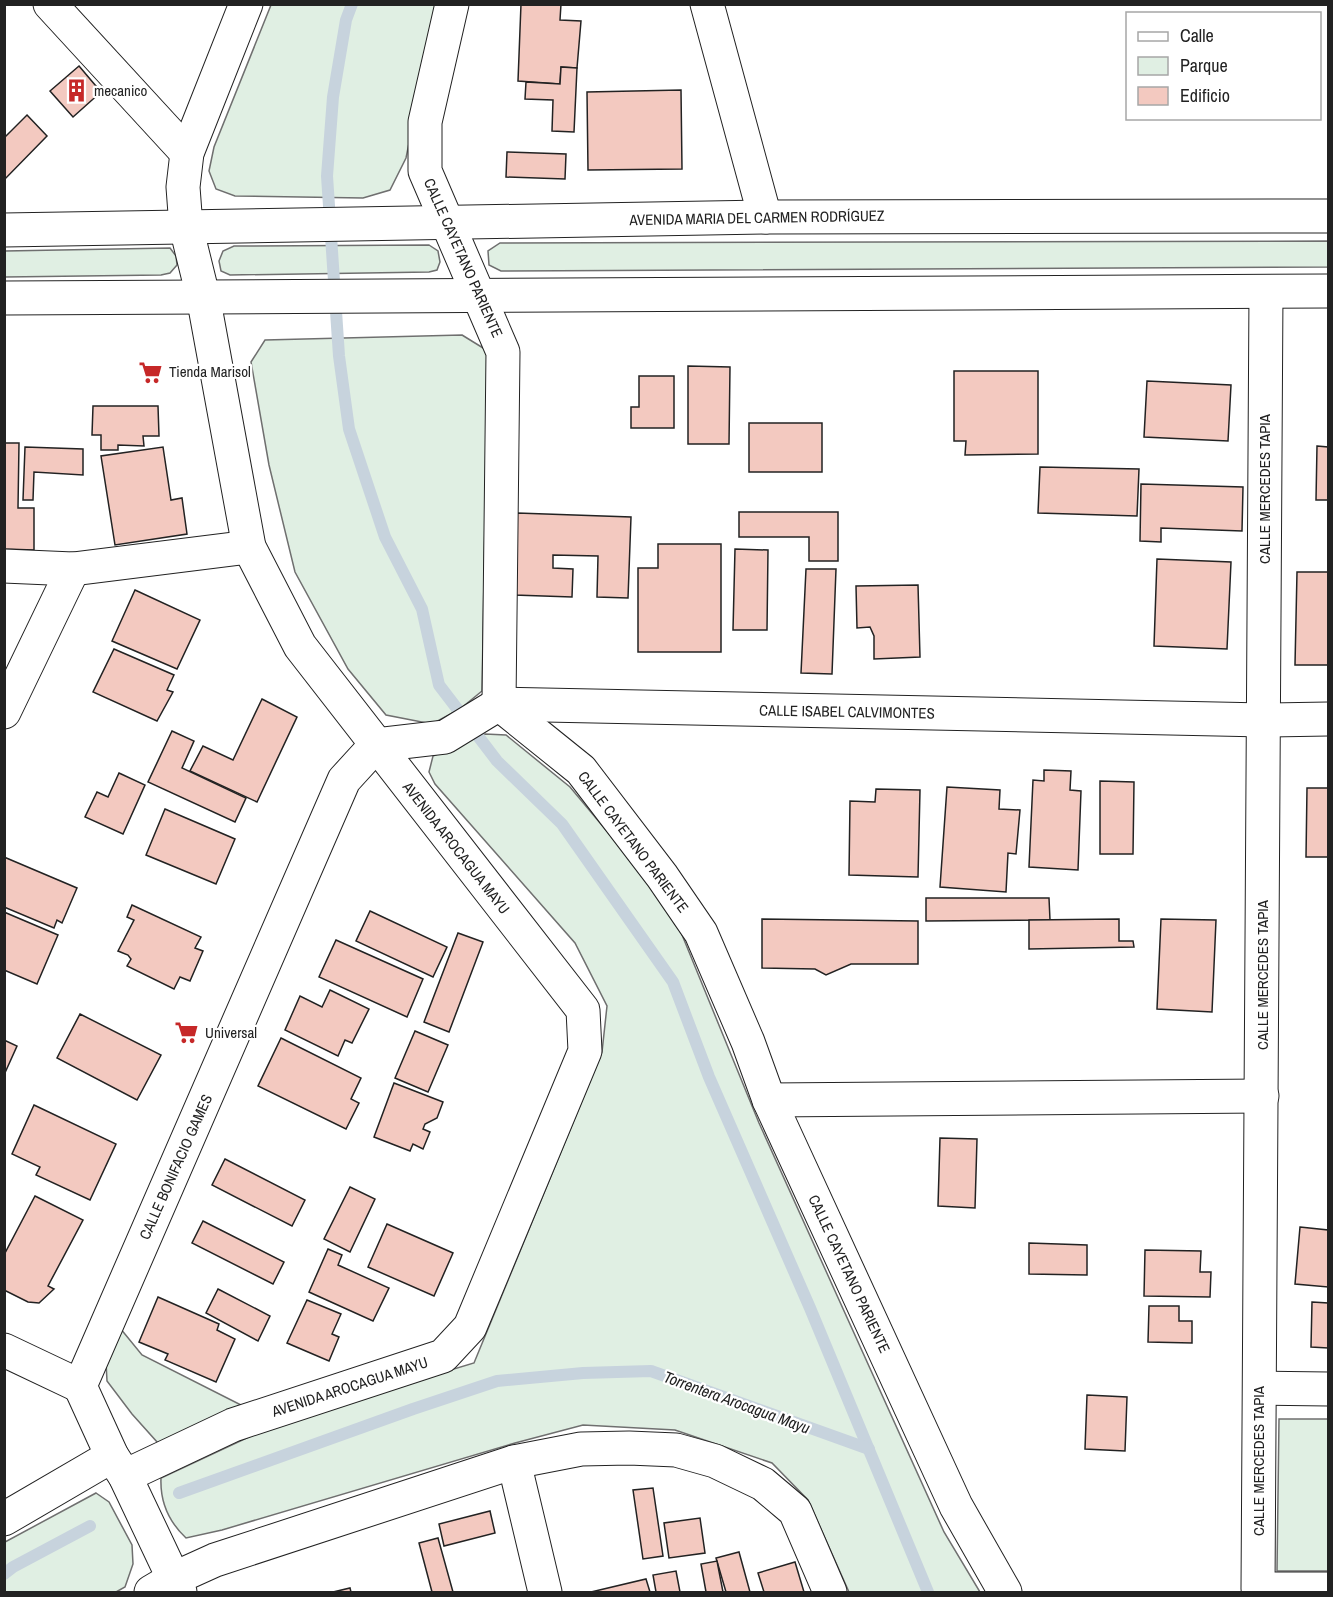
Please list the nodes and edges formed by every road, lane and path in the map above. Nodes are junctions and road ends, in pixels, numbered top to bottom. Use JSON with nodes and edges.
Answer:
{"nodes":[{"id":1,"x":50,"y":4,"type":"edge"},
{"id":2,"x":246,"y":4,"type":"edge"},
{"id":3,"x":452,"y":4,"type":"edge"},
{"id":4,"x":707,"y":4,"type":"edge"},
{"id":5,"x":187,"y":153,"type":"junction"},
{"id":6,"x":1329,"y":216,"type":"edge"},
{"id":7,"x":765,"y":218,"type":"junction"},
{"id":8,"x":446,"y":222,"type":"junction"},
{"id":9,"x":186,"y":227,"type":"junction"},
{"id":10,"x":4,"y":230,"type":"edge"},
{"id":11,"x":1329,"y":291,"type":"edge"},
{"id":12,"x":1266,"y":292,"type":"junction"},
{"id":13,"x":203,"y":296,"type":"junction"},
{"id":14,"x":479,"y":297,"type":"junction"},
{"id":15,"x":4,"y":298,"type":"edge"},
{"id":16,"x":249,"y":547,"type":"junction"},
{"id":17,"x":4,"y":566,"type":"edge"},
{"id":18,"x":73,"y":569,"type":"junction"},
{"id":19,"x":499,"y":705,"type":"junction"},
{"id":20,"x":4,"y":712,"type":"edge"},
{"id":21,"x":1329,"y":719,"type":"edge"},
{"id":22,"x":1264,"y":720,"type":"junction"},
{"id":23,"x":376,"y":745,"type":"junction"},
{"id":24,"x":1262,"y":1096,"type":"junction"},
{"id":25,"x":770,"y":1100,"type":"junction"},
{"id":26,"x":4,"y":1350,"type":"edge"},
{"id":27,"x":80,"y":1386,"type":"junction"},
{"id":28,"x":1260,"y":1388,"type":"junction"},
{"id":29,"x":1329,"y":1389,"type":"edge"},
{"id":30,"x":514,"y":1462,"type":"junction"},
{"id":31,"x":119,"y":1466,"type":"junction"},
{"id":32,"x":4,"y":1520,"type":"edge"},
{"id":33,"x":168,"y":1588,"type":"edge"},
{"id":34,"x":1329,"y":1589,"type":"edge"},
{"id":35,"x":545,"y":1593,"type":"edge"},
{"id":36,"x":830,"y":1593,"type":"edge"},
{"id":37,"x":1005,"y":1593,"type":"edge"}],
"edges":[{"from":1,"to":5,"type":"street"},
{"from":2,"to":5,"type":"street","name":"AVENIDA AROCAGUA MAYU"},
{"from":3,"to":8,"type":"street","name":"CALLE CAYETANO PARIENTE"},
{"from":4,"to":7,"type":"street"},
{"from":5,"to":9,"type":"street","name":"AVENIDA AROCAGUA MAYU"},
{"from":6,"to":7,"type":"street","name":"AVENIDA MARIA DEL CARMEN RODRÍGUEZ"},
{"from":7,"to":8,"type":"street","name":"AVENIDA MARIA DEL CARMEN RODRÍGUEZ"},
{"from":8,"to":9,"type":"street","name":"AVENIDA MARIA DEL CARMEN RODRÍGUEZ"},
{"from":8,"to":14,"type":"street","name":"CALLE CAYETANO PARIENTE"},
{"from":9,"to":10,"type":"street","name":"AVENIDA MARIA DEL CARMEN RODRÍGUEZ"},
{"from":9,"to":13,"type":"street","name":"AVENIDA AROCAGUA MAYU"},
{"from":11,"to":12,"type":"street"},
{"from":12,"to":14,"type":"street"},
{"from":12,"to":22,"type":"street","name":"CALLE MERCEDES TAPIA"},
{"from":13,"to":14,"type":"street"},
{"from":13,"to":15,"type":"street"},
{"from":13,"to":16,"type":"street","name":"AVENIDA AROCAGUA MAYU"},
{"from":14,"to":19,"type":"street","name":"CALLE CAYETANO PARIENTE"},
{"from":16,"to":18,"type":"street"},
{"from":16,"to":23,"type":"street","name":"AVENIDA AROCAGUA MAYU"},
{"from":17,"to":18,"type":"street"},
{"from":18,"to":20,"type":"street"},
{"from":19,"to":22,"type":"street","name":"CALLE ISABEL CALVIMONTES"},
{"from":19,"to":23,"type":"street"},
{"from":19,"to":25,"type":"street","name":"CALLE CAYETANO PARIENTE"},
{"from":21,"to":22,"type":"street","name":"CALLE ISABEL CALVIMONTES"},
{"from":22,"to":24,"type":"street","name":"CALLE MERCEDES TAPIA"},
{"from":23,"to":27,"type":"street","name":"CALLE BONIFACIO GAMES"},
{"from":23,"to":31,"type":"street","name":"AVENIDA AROCAGUA MAYU"},
{"from":24,"to":25,"type":"street"},
{"from":24,"to":28,"type":"street","name":"CALLE MERCEDES TAPIA"},
{"from":25,"to":37,"type":"street","name":"CALLE CAYETANO PARIENTE"},
{"from":26,"to":27,"type":"street"},
{"from":27,"to":31,"type":"street"},
{"from":28,"to":29,"type":"street"},
{"from":28,"to":34,"type":"street","name":"CALLE MERCEDES TAPIA"},
{"from":30,"to":33,"type":"street"},
{"from":30,"to":35,"type":"street"},
{"from":30,"to":36,"type":"street"},
{"from":31,"to":32,"type":"street","name":"AVENIDA AROCAGUA MAYU"},
{"from":31,"to":33,"type":"street"}]}
